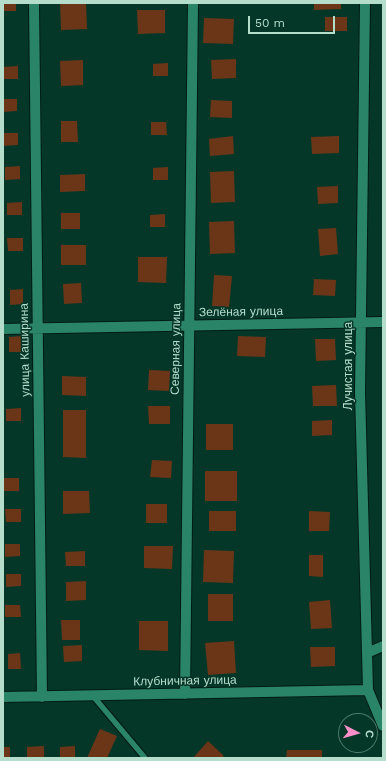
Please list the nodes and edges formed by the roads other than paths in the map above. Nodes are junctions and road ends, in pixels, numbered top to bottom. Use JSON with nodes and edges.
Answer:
{"nodes":[{"id":1,"x":34,"y":3,"type":"edge"},
{"id":2,"x":193,"y":3,"type":"edge"},
{"id":3,"x":365,"y":3,"type":"edge"},
{"id":4,"x":383,"y":322,"type":"edge"},
{"id":5,"x":361,"y":323,"type":"junction"},
{"id":6,"x":190,"y":326,"type":"junction"},
{"id":7,"x":37,"y":328,"type":"junction"},
{"id":8,"x":3,"y":329,"type":"edge"},
{"id":9,"x":383,"y":646,"type":"edge"},
{"id":10,"x":367,"y":653,"type":"junction"},
{"id":11,"x":368,"y":690,"type":"junction"},
{"id":12,"x":185,"y":694,"type":"junction"},
{"id":13,"x":93,"y":696,"type":"junction"},
{"id":14,"x":42,"y":697,"type":"junction"},
{"id":15,"x":3,"y":698,"type":"edge"},
{"id":16,"x":383,"y":726,"type":"edge"},
{"id":17,"x":145,"y":758,"type":"edge"}],
"edges":[{"from":1,"to":7,"type":"street","name":"улица Каширина"},
{"from":2,"to":6,"type":"street","name":"Северная улица"},
{"from":3,"to":5,"type":"street","name":"Лучистая улица"},
{"from":4,"to":5,"type":"street","name":"Зелёная улица"},
{"from":5,"to":6,"type":"street","name":"Зелёная улица"},
{"from":5,"to":10,"type":"street","name":"Лучистая улица"},
{"from":6,"to":7,"type":"street","name":"Зелёная улица"},
{"from":6,"to":12,"type":"street","name":"Северная улица"},
{"from":7,"to":8,"type":"street","name":"Зелёная улица"},
{"from":7,"to":14,"type":"street","name":"улица Каширина"},
{"from":9,"to":10,"type":"street"},
{"from":10,"to":11,"type":"street","name":"Лучистая улица"},
{"from":11,"to":12,"type":"street","name":"Клубничная улица"},
{"from":11,"to":16,"type":"street","name":"Лучистая улица"},
{"from":12,"to":13,"type":"street","name":"Клубничная улица"},
{"from":13,"to":14,"type":"street","name":"Клубничная улица"},
{"from":13,"to":17,"type":"lane"},
{"from":14,"to":15,"type":"street","name":"Клубничная улица"}]}
